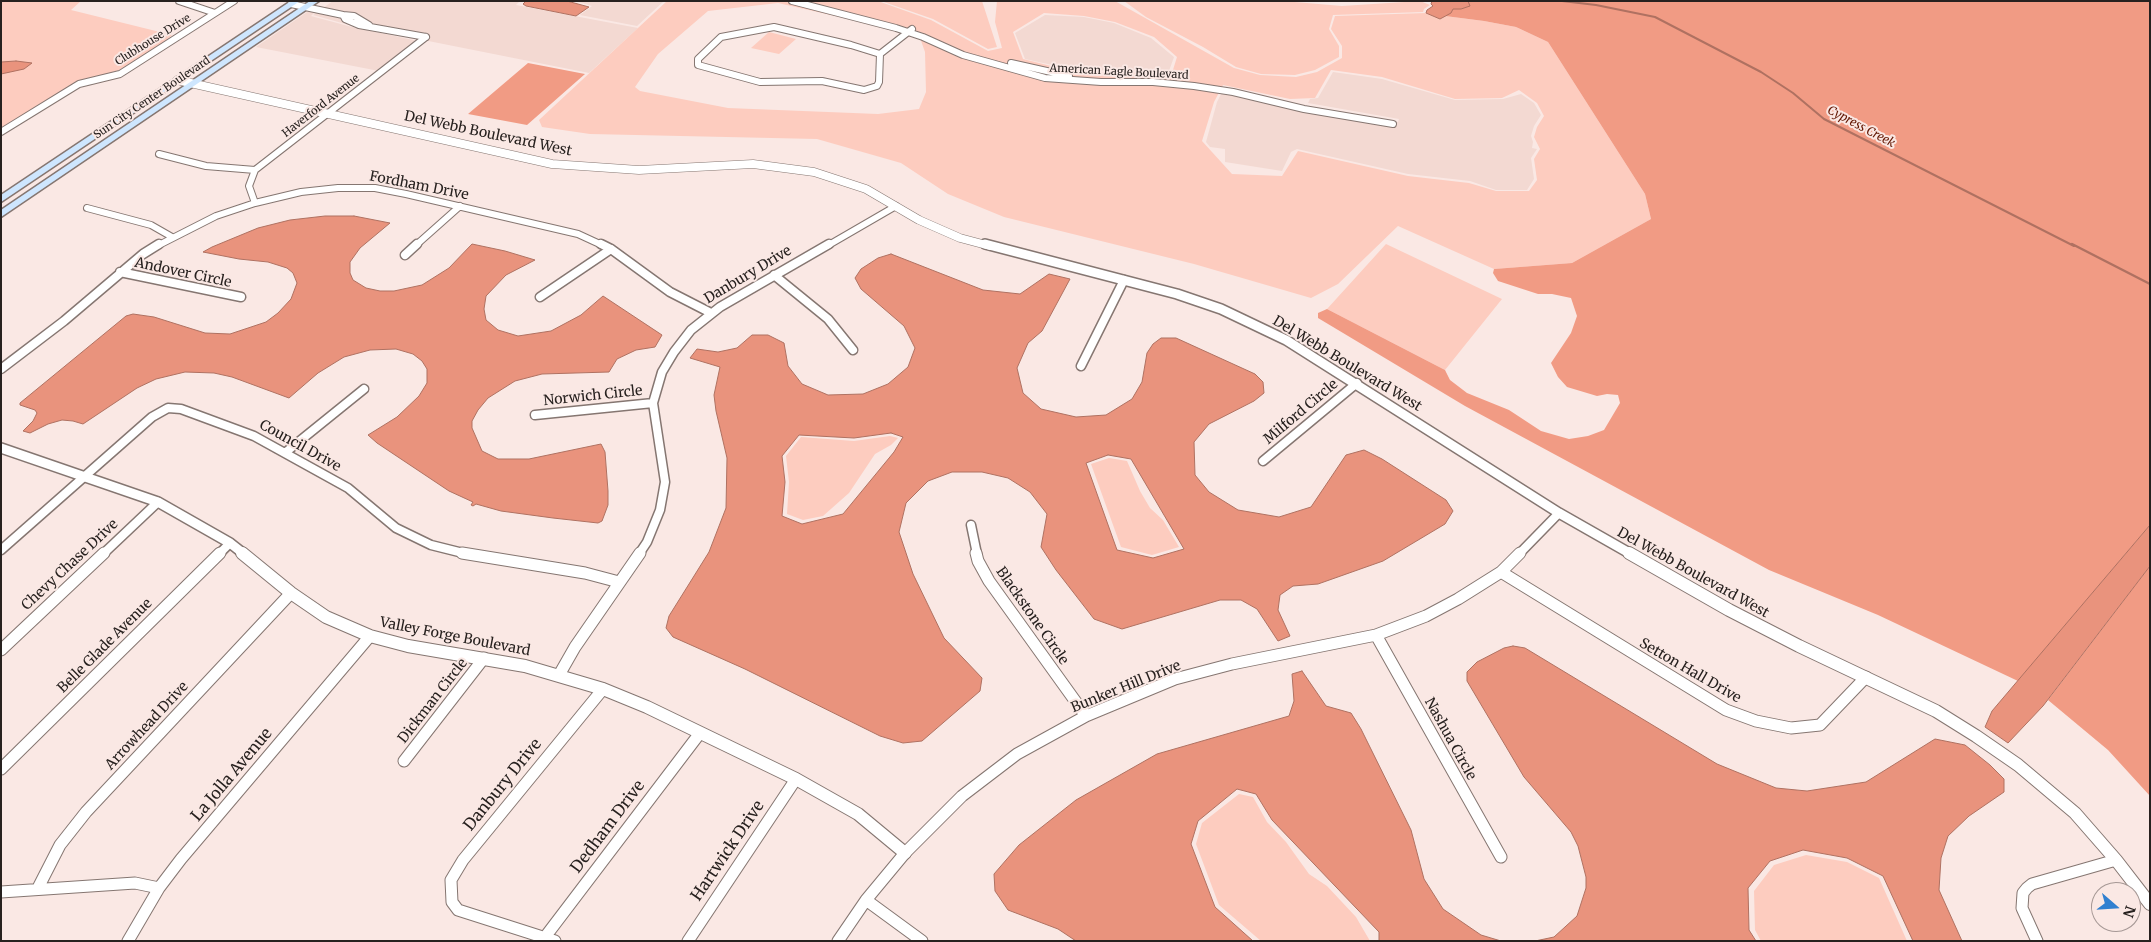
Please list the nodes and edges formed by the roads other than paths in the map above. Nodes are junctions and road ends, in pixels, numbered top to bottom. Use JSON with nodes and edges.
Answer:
{"nodes":[{"id":1,"x":179,"y":1,"type":"edge"},
{"id":2,"x":234,"y":1,"type":"edge"},
{"id":3,"x":315,"y":1,"type":"edge"},
{"id":4,"x":792,"y":1,"type":"edge"},
{"id":5,"x":803,"y":1,"type":"edge"},
{"id":6,"x":293,"y":3,"type":"edge"},
{"id":7,"x":306,"y":7,"type":"junction"},
{"id":8,"x":215,"y":13,"type":"junction"},
{"id":9,"x":343,"y":15,"type":"joint"},
{"id":10,"x":911,"y":30,"type":"junction"},
{"id":11,"x":880,"y":54,"type":"junction"},
{"id":12,"x":177,"y":80,"type":"junction"},
{"id":13,"x":193,"y":84,"type":"junction"},
{"id":14,"x":328,"y":114,"type":"junction"},
{"id":15,"x":1394,"y":122,"type":"dead end"},
{"id":16,"x":1,"y":132,"type":"edge"},
{"id":17,"x":159,"y":154,"type":"dead end"},
{"id":18,"x":255,"y":170,"type":"junction"},
{"id":19,"x":1,"y":199,"type":"edge"},
{"id":20,"x":255,"y":203,"type":"junction"},
{"id":21,"x":460,"y":206,"type":"junction"},
{"id":22,"x":896,"y":206,"type":"junction"},
{"id":23,"x":87,"y":208,"type":"dead end"},
{"id":24,"x":1,"y":214,"type":"edge"},
{"id":25,"x":172,"y":237,"type":"junction"},
{"id":26,"x":610,"y":249,"type":"junction"},
{"id":27,"x":405,"y":255,"type":"dead end"},
{"id":28,"x":120,"y":272,"type":"junction"},
{"id":29,"x":774,"y":276,"type":"junction"},
{"id":30,"x":1124,"y":280,"type":"junction"},
{"id":31,"x":241,"y":297,"type":"dead end"},
{"id":32,"x":540,"y":298,"type":"dead end"},
{"id":33,"x":711,"y":313,"type":"junction"},
{"id":34,"x":853,"y":350,"type":"dead end"},
{"id":35,"x":1081,"y":366,"type":"dead end"},
{"id":36,"x":1,"y":369,"type":"edge"},
{"id":37,"x":1357,"y":384,"type":"junction"},
{"id":38,"x":364,"y":389,"type":"dead end"},
{"id":39,"x":653,"y":404,"type":"junction"},
{"id":40,"x":535,"y":415,"type":"dead end"},
{"id":41,"x":1,"y":448,"type":"edge"},
{"id":42,"x":286,"y":452,"type":"junction"},
{"id":43,"x":1263,"y":461,"type":"dead end"},
{"id":44,"x":85,"y":476,"type":"junction"},
{"id":45,"x":158,"y":502,"type":"junction"},
{"id":46,"x":1559,"y":513,"type":"junction"},
{"id":47,"x":971,"y":525,"type":"dead end"},
{"id":48,"x":230,"y":543,"type":"junction"},
{"id":49,"x":1,"y":550,"type":"edge"},
{"id":50,"x":1501,"y":572,"type":"junction"},
{"id":51,"x":619,"y":582,"type":"junction"},
{"id":52,"x":291,"y":593,"type":"junction"},
{"id":53,"x":1376,"y":635,"type":"junction"},
{"id":54,"x":370,"y":636,"type":"junction"},
{"id":55,"x":1,"y":650,"type":"edge"},
{"id":56,"x":484,"y":658,"type":"junction"},
{"id":57,"x":559,"y":675,"type":"junction"},
{"id":58,"x":1866,"y":676,"type":"junction"},
{"id":59,"x":603,"y":689,"type":"junction"},
{"id":60,"x":1086,"y":716,"type":"junction"},
{"id":61,"x":700,"y":733,"type":"junction"},
{"id":62,"x":404,"y":761,"type":"dead end"},
{"id":63,"x":1,"y":769,"type":"edge"},
{"id":64,"x":796,"y":780,"type":"junction"},
{"id":65,"x":905,"y":853,"type":"junction"},
{"id":66,"x":1501,"y":857,"type":"dead end"},
{"id":67,"x":2116,"y":860,"type":"junction"},
{"id":68,"x":38,"y":888,"type":"junction"},
{"id":69,"x":159,"y":888,"type":"junction"},
{"id":70,"x":1,"y":892,"type":"edge"},
{"id":71,"x":866,"y":900,"type":"junction"},
{"id":72,"x":2150,"y":904,"type":"edge"},
{"id":73,"x":547,"y":939,"type":"edge"},
{"id":74,"x":128,"y":941,"type":"edge"},
{"id":75,"x":688,"y":941,"type":"edge"},
{"id":76,"x":838,"y":941,"type":"edge"},
{"id":77,"x":922,"y":941,"type":"edge"},
{"id":78,"x":2037,"y":941,"type":"edge"}],
"edges":[{"from":1,"to":8,"type":"street"},
{"from":2,"to":8,"type":"street","name":"Clubhouse Drive"},
{"from":3,"to":7,"type":"main road","name":"Sun City Center Boulevard"},
{"from":4,"to":10,"type":"street","name":"American Eagle Boulevard"},
{"from":5,"to":10,"type":"street","name":"American Eagle Boulevard"},
{"from":6,"to":7,"type":"street"},
{"from":6,"to":12,"type":"main road","name":"Sun City Center Boulevard"},
{"from":7,"to":9,"type":"street"},
{"from":7,"to":13,"type":"main road","name":"Sun City Center Boulevard"},
{"from":8,"to":16,"type":"street","name":"Clubhouse Drive"},
{"from":9,"to":14,"type":"street","name":"Haverford Avenue"},
{"from":10,"to":11,"type":"street"},
{"from":10,"to":15,"type":"street","name":"American Eagle Boulevard"},
{"from":11,"to":11,"type":"street"},
{"from":12,"to":13,"type":"street","name":"Del Webb Boulevard West"},
{"from":12,"to":19,"type":"main road","name":"Sun City Center Boulevard"},
{"from":13,"to":14,"type":"street","name":"Del Webb Boulevard West"},
{"from":13,"to":24,"type":"main road","name":"Sun City Center Boulevard"},
{"from":14,"to":18,"type":"street","name":"Haverford Avenue"},
{"from":14,"to":22,"type":"street","name":"Del Webb Boulevard West"},
{"from":17,"to":18,"type":"street"},
{"from":18,"to":20,"type":"street"},
{"from":20,"to":21,"type":"street","name":"Fordham Drive"},
{"from":20,"to":25,"type":"street","name":"Fordham Drive"},
{"from":21,"to":26,"type":"street","name":"Fordham Drive"},
{"from":21,"to":27,"type":"street"},
{"from":22,"to":29,"type":"street","name":"Danbury Drive"},
{"from":22,"to":30,"type":"street","name":"Del Webb Boulevard West"},
{"from":23,"to":25,"type":"street"},
{"from":25,"to":28,"type":"street","name":"Fordham Drive"},
{"from":26,"to":32,"type":"street"},
{"from":26,"to":33,"type":"street","name":"Fordham Drive"},
{"from":28,"to":31,"type":"street","name":"Andover Circle"},
{"from":28,"to":36,"type":"street","name":"Fordham Drive"},
{"from":29,"to":33,"type":"street","name":"Danbury Drive"},
{"from":29,"to":34,"type":"street"},
{"from":30,"to":35,"type":"street"},
{"from":30,"to":37,"type":"street","name":"Del Webb Boulevard West"},
{"from":33,"to":39,"type":"street","name":"Danbury Drive"},
{"from":37,"to":43,"type":"street","name":"Milford Circle"},
{"from":37,"to":46,"type":"street","name":"Del Webb Boulevard West"},
{"from":38,"to":42,"type":"street"},
{"from":39,"to":40,"type":"street","name":"Norwich Circle"},
{"from":39,"to":51,"type":"street","name":"Danbury Drive"},
{"from":41,"to":44,"type":"street","name":"Valley Forge Boulevard"},
{"from":42,"to":44,"type":"street","name":"Council Drive"},
{"from":42,"to":51,"type":"street","name":"Council Drive"},
{"from":44,"to":45,"type":"street","name":"Valley Forge Boulevard"},
{"from":44,"to":49,"type":"street","name":"Council Drive"},
{"from":45,"to":48,"type":"street","name":"Valley Forge Boulevard"},
{"from":45,"to":55,"type":"street","name":"Chevy Chase Drive"},
{"from":46,"to":50,"type":"street","name":"Bunker Hill Drive"},
{"from":46,"to":58,"type":"street","name":"Del Webb Boulevard West"},
{"from":47,"to":60,"type":"street","name":"Blackstone Circle"},
{"from":48,"to":52,"type":"street","name":"Valley Forge Boulevard"},
{"from":48,"to":63,"type":"street","name":"Belle Glade Avenue"},
{"from":50,"to":53,"type":"street","name":"Bunker Hill Drive"},
{"from":50,"to":58,"type":"street","name":"Setton Hall Drive"},
{"from":51,"to":57,"type":"street","name":"Danbury Drive"},
{"from":52,"to":54,"type":"street","name":"Valley Forge Boulevard"},
{"from":52,"to":68,"type":"street","name":"Arrowhead Drive"},
{"from":53,"to":60,"type":"street","name":"Bunker Hill Drive"},
{"from":53,"to":66,"type":"street","name":"Nashua Circle"},
{"from":54,"to":56,"type":"street","name":"Valley Forge Boulevard"},
{"from":54,"to":69,"type":"street","name":"La Jolla Avenue"},
{"from":56,"to":57,"type":"street","name":"Valley Forge Boulevard"},
{"from":56,"to":62,"type":"street","name":"Dickman Circle"},
{"from":57,"to":59,"type":"street","name":"Valley Forge Boulevard"},
{"from":58,"to":67,"type":"street","name":"Del Webb Boulevard West"},
{"from":59,"to":61,"type":"street","name":"Valley Forge Boulevard"},
{"from":59,"to":73,"type":"street","name":"Danbury Drive"},
{"from":60,"to":65,"type":"street","name":"Bunker Hill Drive"},
{"from":61,"to":64,"type":"street","name":"Valley Forge Boulevard"},
{"from":61,"to":73,"type":"street","name":"Dedham Drive"},
{"from":64,"to":65,"type":"street","name":"Valley Forge Boulevard"},
{"from":64,"to":75,"type":"street","name":"Hartwick Drive"},
{"from":65,"to":71,"type":"street","name":"Bunker Hill Drive"},
{"from":67,"to":72,"type":"street","name":"Del Webb Boulevard West"},
{"from":67,"to":78,"type":"street"},
{"from":68,"to":69,"type":"street"},
{"from":68,"to":70,"type":"street"},
{"from":69,"to":74,"type":"street","name":"La Jolla Avenue"},
{"from":71,"to":76,"type":"street","name":"Bunker Hill Drive"},
{"from":71,"to":77,"type":"street"}]}
